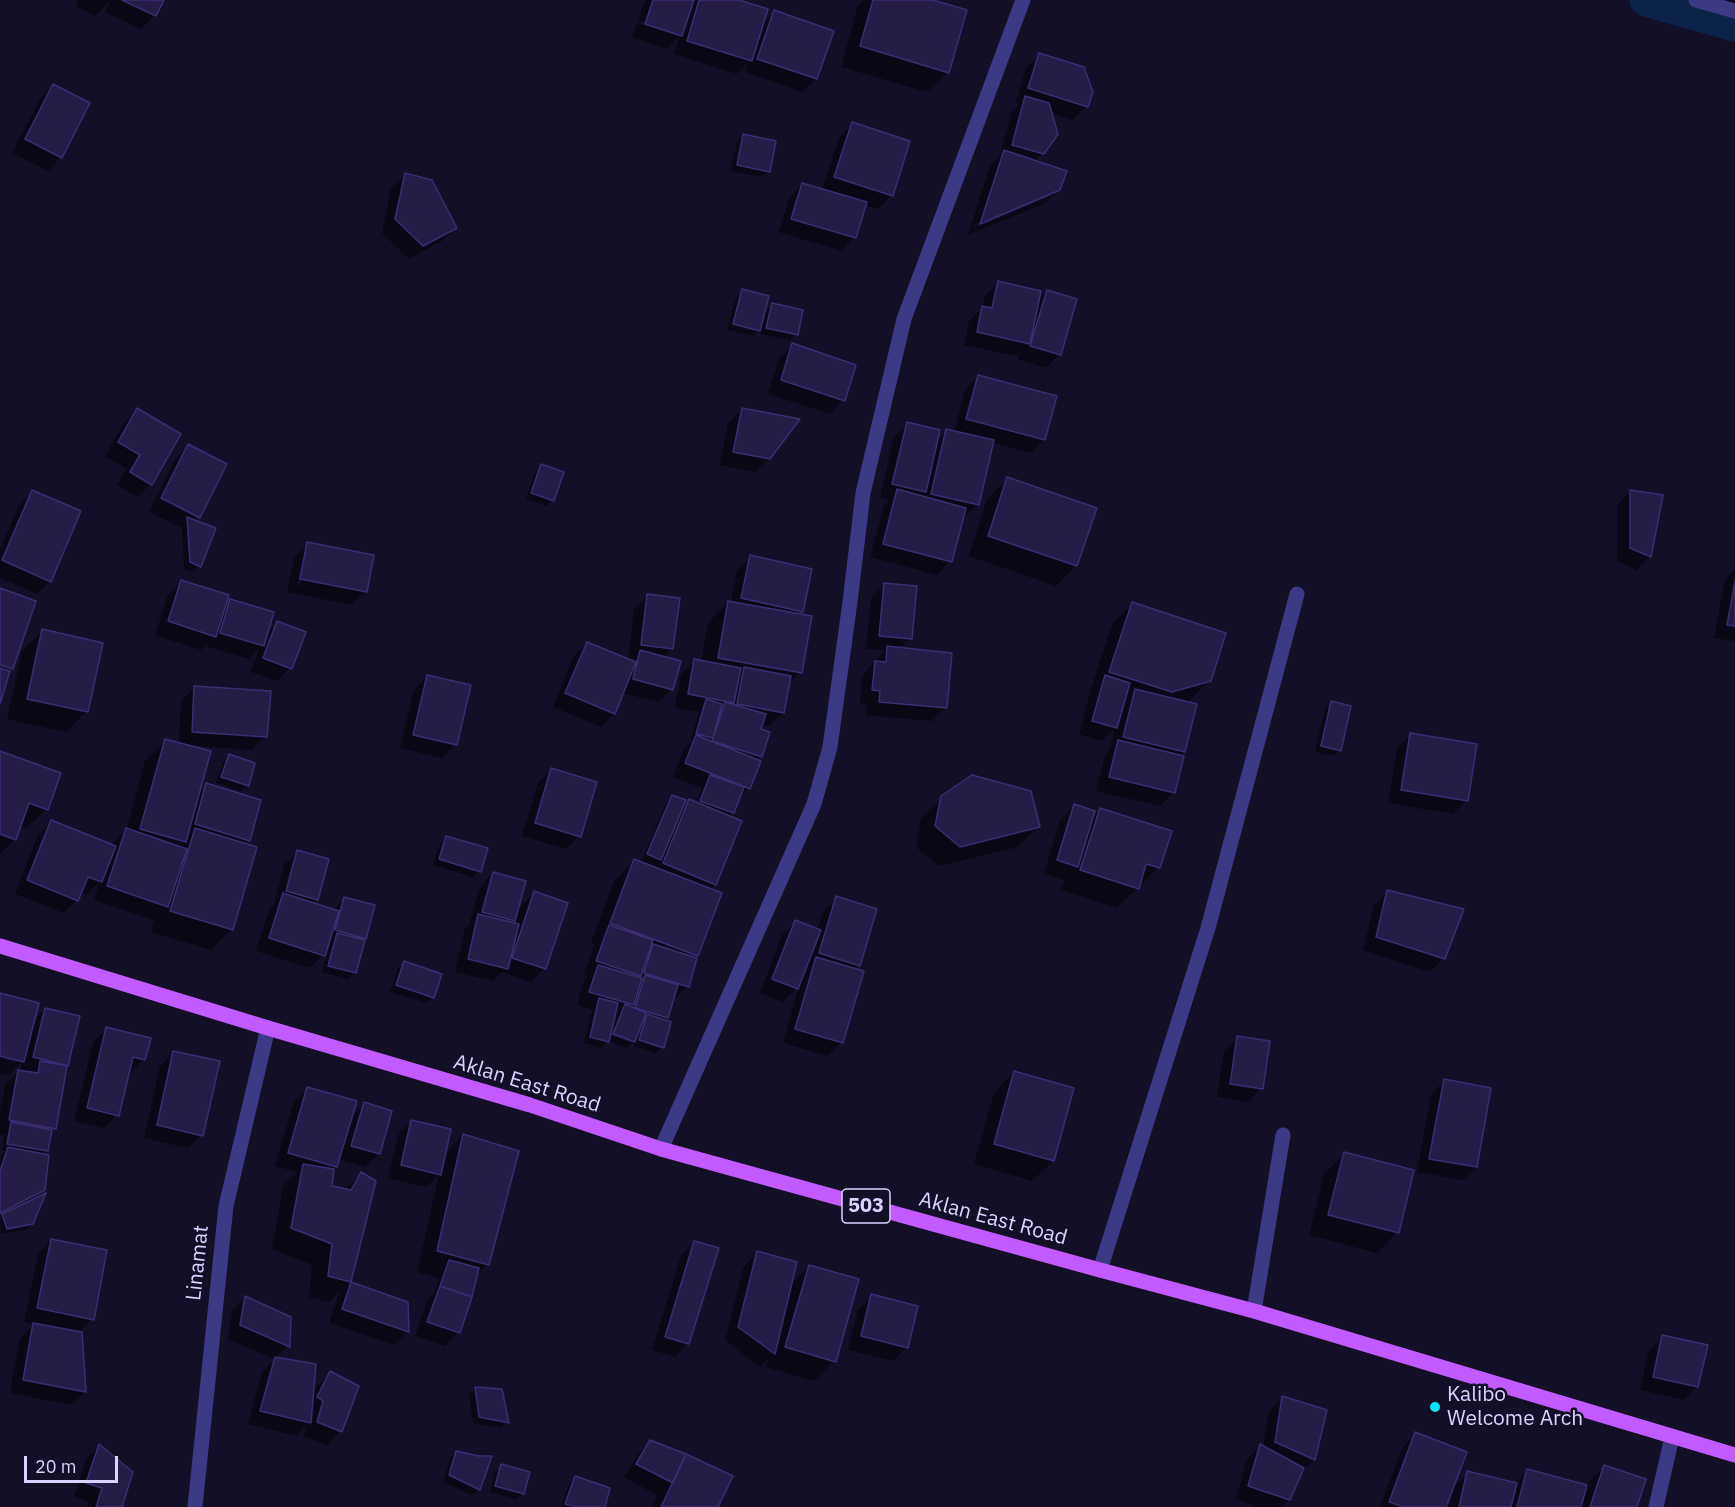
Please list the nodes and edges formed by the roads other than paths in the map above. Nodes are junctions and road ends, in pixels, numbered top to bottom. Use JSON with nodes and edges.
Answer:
{"nodes":[{"id":1,"x":1023,"y":0,"type":"edge"},
{"id":2,"x":1695,"y":0,"type":"edge"},
{"id":3,"x":1735,"y":11,"type":"edge"},
{"id":4,"x":1298,"y":594,"type":"dead end"},
{"id":5,"x":0,"y":946,"type":"edge"},
{"id":6,"x":268,"y":1028,"type":"junction"},
{"id":7,"x":1283,"y":1135,"type":"dead end"},
{"id":8,"x":661,"y":1149,"type":"junction"},
{"id":9,"x":1100,"y":1270,"type":"junction"},
{"id":10,"x":1254,"y":1311,"type":"junction"},
{"id":11,"x":1672,"y":1437,"type":"junction"},
{"id":12,"x":1735,"y":1455,"type":"edge"},
{"id":13,"x":195,"y":1507,"type":"edge"},
{"id":14,"x":1656,"y":1507,"type":"edge"}],
"edges":[{"from":1,"to":8,"type":"street"},
{"from":2,"to":3,"type":"street"},
{"from":4,"to":9,"type":"street"},
{"from":5,"to":6,"type":"main road","name":"Aklan East Road","number":"503"},
{"from":6,"to":8,"type":"main road","name":"Aklan East Road","number":"503"},
{"from":6,"to":13,"type":"street","name":"Linamat"},
{"from":7,"to":10,"type":"street"},
{"from":8,"to":9,"type":"main road","name":"Aklan East Road","number":"503"},
{"from":9,"to":10,"type":"main road","name":"Aklan East Road","number":"503"},
{"from":10,"to":11,"type":"main road","name":"Aklan East Road","number":"503"},
{"from":11,"to":12,"type":"main road","name":"Aklan East Road","number":"503"},
{"from":11,"to":14,"type":"street"}]}
